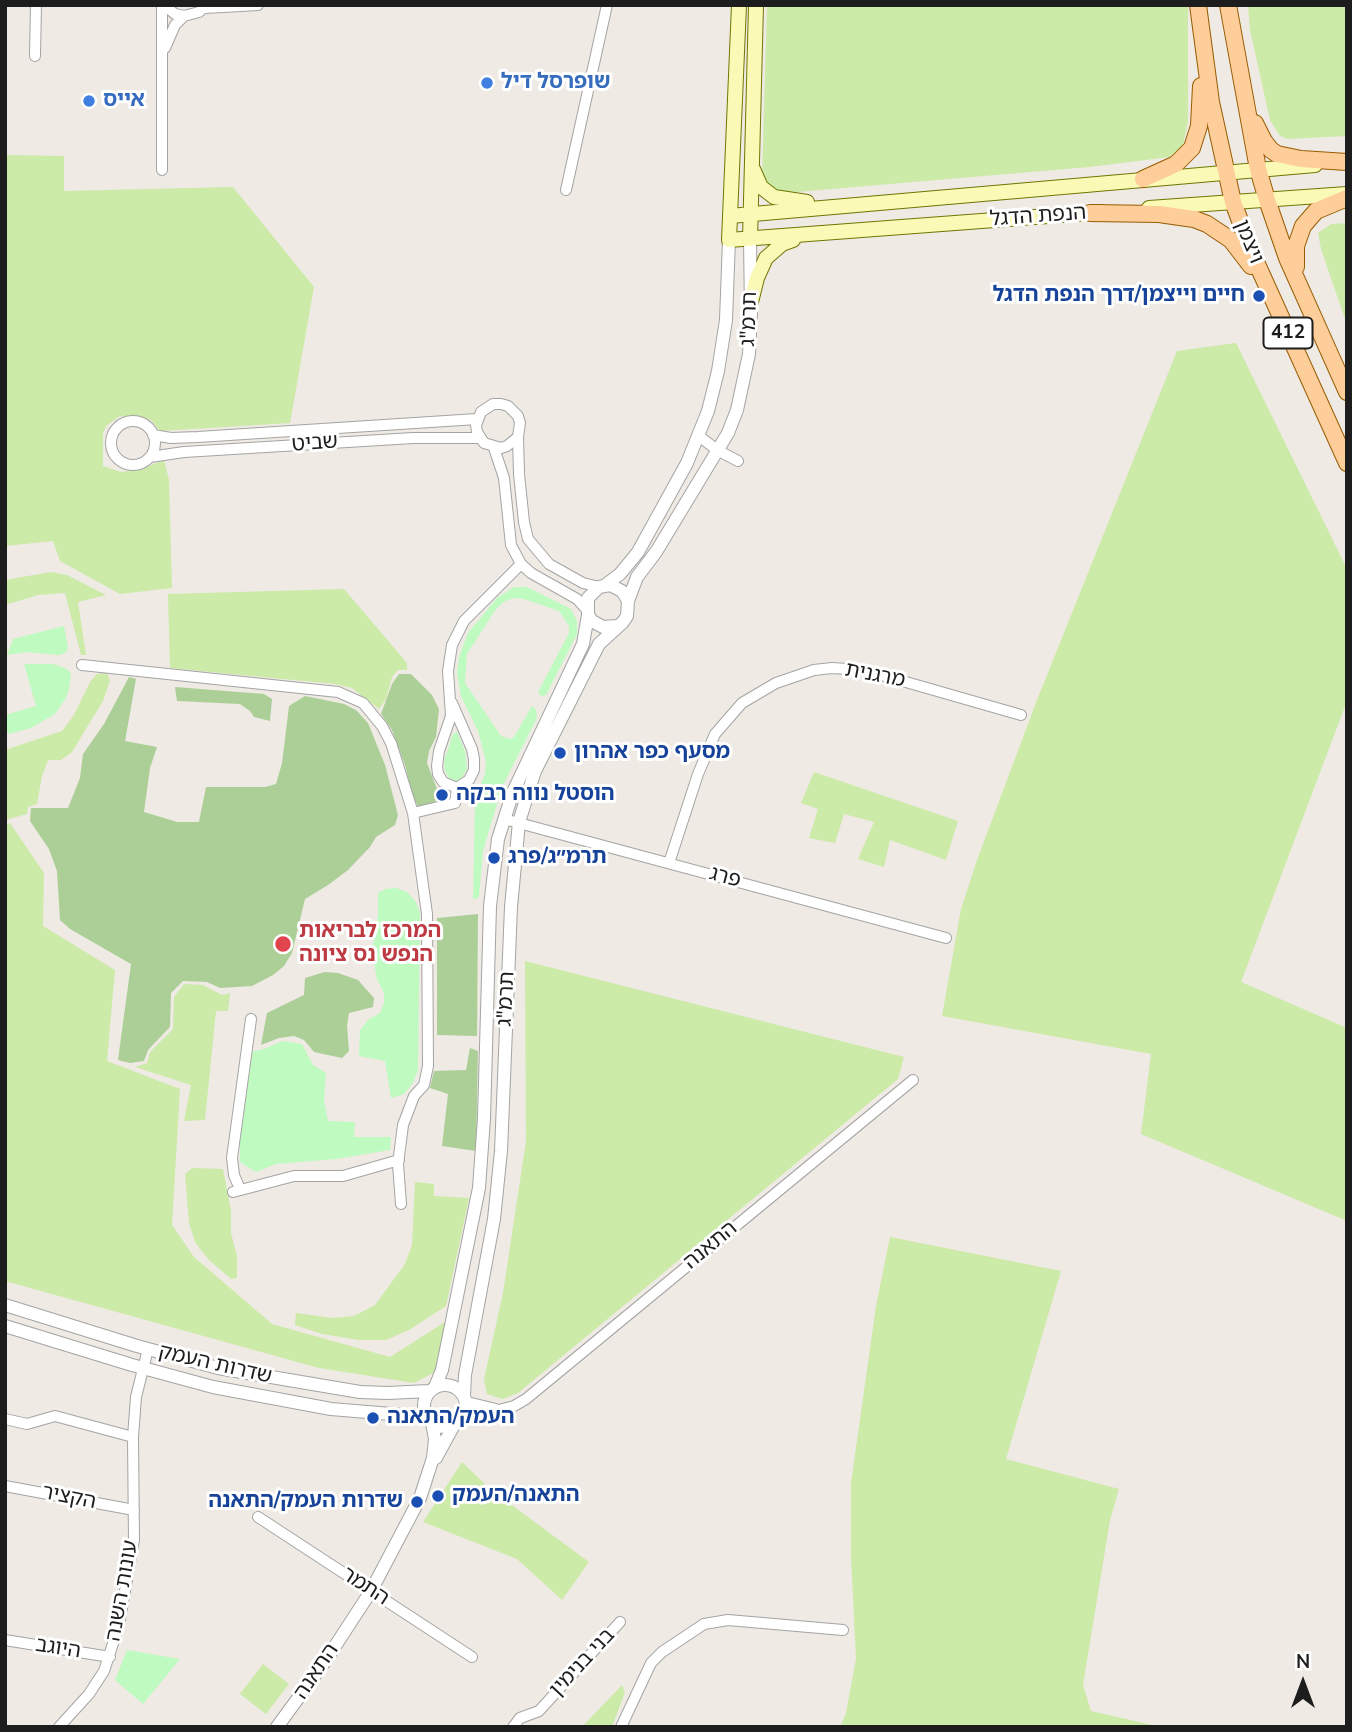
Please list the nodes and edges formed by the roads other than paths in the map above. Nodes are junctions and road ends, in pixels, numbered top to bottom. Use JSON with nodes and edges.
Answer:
{"nodes":[{"id":1,"x":36,"y":5,"type":"edge"},
{"id":2,"x":163,"y":5,"type":"edge"},
{"id":3,"x":258,"y":5,"type":"edge"},
{"id":4,"x":607,"y":5,"type":"edge"},
{"id":5,"x":739,"y":5,"type":"edge"},
{"id":6,"x":756,"y":5,"type":"edge"},
{"id":7,"x":1198,"y":5,"type":"edge"},
{"id":8,"x":1228,"y":5,"type":"edge"},
{"id":9,"x":206,"y":6,"type":"edge"},
{"id":10,"x":184,"y":16,"type":"junction"},
{"id":11,"x":1204,"y":52,"type":"junction"},
{"id":12,"x":163,"y":54,"type":"junction"},
{"id":13,"x":35,"y":56,"type":"dead end"},
{"id":14,"x":1243,"y":94,"type":"junction"},
{"id":15,"x":1347,"y":162,"type":"edge"},
{"id":16,"x":752,"y":167,"type":"junction"},
{"id":17,"x":1258,"y":169,"type":"junction"},
{"id":18,"x":162,"y":170,"type":"dead end"},
{"id":19,"x":1225,"y":171,"type":"junction"},
{"id":20,"x":1143,"y":179,"type":"junction"},
{"id":21,"x":566,"y":190,"type":"dead end"},
{"id":22,"x":1347,"y":196,"type":"edge"},
{"id":23,"x":1267,"y":200,"type":"junction"},
{"id":24,"x":1233,"y":202,"type":"junction"},
{"id":25,"x":854,"y":204,"type":"junction"},
{"id":26,"x":1090,"y":213,"type":"junction"},
{"id":27,"x":749,"y":214,"type":"junction"},
{"id":28,"x":730,"y":216,"type":"junction"},
{"id":29,"x":809,"y":235,"type":"junction"},
{"id":30,"x":729,"y":240,"type":"junction"},
{"id":31,"x":750,"y":240,"type":"junction"},
{"id":32,"x":1298,"y":284,"type":"junction"},
{"id":33,"x":1273,"y":300,"type":"junction"},
{"id":34,"x":751,"y":302,"type":"junction"},
{"id":35,"x":1347,"y":393,"type":"edge"},
{"id":36,"x":477,"y":419,"type":"junction"},
{"id":37,"x":153,"y":435,"type":"junction"},
{"id":38,"x":699,"y":436,"type":"junction"},
{"id":39,"x":518,"y":437,"type":"junction"},
{"id":40,"x":480,"y":438,"type":"junction"},
{"id":41,"x":494,"y":448,"type":"junction"},
{"id":42,"x":718,"y":450,"type":"junction"},
{"id":43,"x":150,"y":457,"type":"junction"},
{"id":44,"x":738,"y":461,"type":"dead end"},
{"id":45,"x":1347,"y":463,"type":"edge"},
{"id":46,"x":521,"y":564,"type":"junction"},
{"id":47,"x":601,"y":587,"type":"junction"},
{"id":48,"x":628,"y":601,"type":"junction"},
{"id":49,"x":587,"y":612,"type":"junction"},
{"id":50,"x":617,"y":626,"type":"junction"},
{"id":51,"x":82,"y":665,"type":"dead end"},
{"id":52,"x":452,"y":704,"type":"junction"},
{"id":53,"x":1021,"y":715,"type":"dead end"},
{"id":54,"x":457,"y":788,"type":"junction"},
{"id":55,"x":412,"y":813,"type":"junction"},
{"id":56,"x":504,"y":818,"type":"junction"},
{"id":57,"x":519,"y":822,"type":"junction"},
{"id":58,"x":669,"y":863,"type":"junction"},
{"id":59,"x":946,"y":938,"type":"dead end"},
{"id":60,"x":251,"y":1018,"type":"dead end"},
{"id":61,"x":913,"y":1080,"type":"dead end"},
{"id":62,"x":399,"y":1160,"type":"junction"},
{"id":63,"x":401,"y":1204,"type":"dead end"},
{"id":64,"x":5,"y":1305,"type":"edge"},
{"id":65,"x":5,"y":1326,"type":"edge"},
{"id":66,"x":148,"y":1349,"type":"junction"},
{"id":67,"x":142,"y":1368,"type":"junction"},
{"id":68,"x":432,"y":1389,"type":"junction"},
{"id":69,"x":466,"y":1399,"type":"junction"},
{"id":70,"x":506,"y":1408,"type":"junction"},
{"id":71,"x":5,"y":1419,"type":"edge"},
{"id":72,"x":430,"y":1420,"type":"junction"},
{"id":73,"x":458,"y":1423,"type":"junction"},
{"id":74,"x":133,"y":1437,"type":"junction"},
{"id":75,"x":430,"y":1467,"type":"junction"},
{"id":76,"x":5,"y":1486,"type":"edge"},
{"id":77,"x":134,"y":1510,"type":"junction"},
{"id":78,"x":258,"y":1517,"type":"dead end"},
{"id":79,"x":371,"y":1591,"type":"junction"},
{"id":80,"x":621,"y":1622,"type":"dead end"},
{"id":81,"x":843,"y":1630,"type":"dead end"},
{"id":82,"x":5,"y":1640,"type":"edge"},
{"id":83,"x":110,"y":1657,"type":"junction"},
{"id":84,"x":472,"y":1657,"type":"dead end"},
{"id":85,"x":279,"y":1726,"type":"edge"},
{"id":86,"x":59,"y":1727,"type":"edge"},
{"id":87,"x":513,"y":1727,"type":"edge"},
{"id":88,"x":621,"y":1727,"type":"edge"}],
"edges":[{"from":1,"to":13,"type":"street"},
{"from":2,"to":10,"type":"street"},
{"from":2,"to":12,"type":"street"},
{"from":3,"to":9,"type":"street"},
{"from":4,"to":21,"type":"street"},
{"from":5,"to":28,"type":"main road","name":"תרמ\"ג"},
{"from":6,"to":16,"type":"main road","name":"תרמ\"ג"},
{"from":7,"to":11,"type":"main road","name":"ויצמן","number":"412"},
{"from":8,"to":14,"type":"main road","name":"ויצמן","number":"412"},
{"from":9,"to":10,"type":"street"},
{"from":10,"to":12,"type":"street"},
{"from":11,"to":19,"type":"main road","name":"ויצמן","number":"412"},
{"from":11,"to":20,"type":"main road"},
{"from":12,"to":18,"type":"street"},
{"from":14,"to":15,"type":"main road"},
{"from":14,"to":17,"type":"main road","name":"ויצמן","number":"412"},
{"from":15,"to":17,"type":"main road","name":"הנפת הדגל"},
{"from":16,"to":25,"type":"main road"},
{"from":16,"to":27,"type":"main road","name":"תרמ\"ג"},
{"from":17,"to":19,"type":"main road","name":"הנפת הדגל"},
{"from":17,"to":23,"type":"main road","name":"ויצמן","number":"412"},
{"from":19,"to":20,"type":"main road","name":"הנפת הדגל"},
{"from":19,"to":24,"type":"main road","name":"ויצמן","number":"412"},
{"from":20,"to":25,"type":"main road","name":"הנפת הדגל"},
{"from":22,"to":23,"type":"main road","name":"הנפת הדגל"},
{"from":22,"to":32,"type":"main road"},
{"from":23,"to":24,"type":"main road","name":"הנפת הדגל"},
{"from":23,"to":32,"type":"main road","name":"ויצמן","number":"412"},
{"from":24,"to":26,"type":"main road","name":"הנפת הדגל"},
{"from":24,"to":33,"type":"main road","name":"ויצמן","number":"412"},
{"from":25,"to":27,"type":"main road","name":"הנפת הדגל"},
{"from":26,"to":29,"type":"main road","name":"הנפת הדגל"},
{"from":26,"to":33,"type":"main road"},
{"from":27,"to":28,"type":"main road","name":"הנפת הדגל"},
{"from":27,"to":31,"type":"main road","name":"תרמ\"ג"},
{"from":28,"to":30,"type":"main road","name":"תרמ\"ג"},
{"from":29,"to":31,"type":"main road","name":"הנפת הדגל"},
{"from":29,"to":34,"type":"main road"},
{"from":30,"to":31,"type":"main road","name":"הנפת הדגל"},
{"from":30,"to":38,"type":"street","name":"תרמ\"ג"},
{"from":31,"to":34,"type":"street","name":"תרמ\"ג"},
{"from":32,"to":35,"type":"main road","name":"ויצמן","number":"412"},
{"from":33,"to":45,"type":"main road","name":"ויצמן","number":"412"},
{"from":34,"to":42,"type":"street","name":"תרמ\"ג"},
{"from":36,"to":37,"type":"street","name":"שביט"},
{"from":36,"to":39,"type":"street"},
{"from":36,"to":40,"type":"street"},
{"from":37,"to":43,"type":"street"},
{"from":37,"to":43,"type":"street"},
{"from":38,"to":42,"type":"street"},
{"from":38,"to":47,"type":"street","name":"תרמ\"ג"},
{"from":39,"to":41,"type":"street"},
{"from":39,"to":47,"type":"street"},
{"from":40,"to":41,"type":"street"},
{"from":40,"to":43,"type":"street","name":"שביט"},
{"from":41,"to":46,"type":"street"},
{"from":42,"to":44,"type":"street"},
{"from":42,"to":48,"type":"street","name":"תרמ\"ג"},
{"from":46,"to":49,"type":"street"},
{"from":46,"to":52,"type":"street"},
{"from":47,"to":48,"type":"street"},
{"from":47,"to":49,"type":"street"},
{"from":48,"to":50,"type":"street"},
{"from":49,"to":50,"type":"street"},
{"from":49,"to":56,"type":"street","name":"תרמ\"ג"},
{"from":50,"to":57,"type":"street","name":"תרמ\"ג"},
{"from":51,"to":55,"type":"street"},
{"from":52,"to":54,"type":"street"},
{"from":52,"to":54,"type":"street"},
{"from":53,"to":58,"type":"street","name":"מרגנית"},
{"from":54,"to":55,"type":"street"},
{"from":55,"to":62,"type":"street"},
{"from":56,"to":57,"type":"street","name":"פרג"},
{"from":56,"to":68,"type":"street","name":"תרמ\"ג"},
{"from":57,"to":58,"type":"street","name":"פרג"},
{"from":57,"to":69,"type":"street","name":"תרמ\"ג"},
{"from":58,"to":59,"type":"street","name":"פרג"},
{"from":60,"to":62,"type":"street"},
{"from":61,"to":70,"type":"street","name":"התאנה"},
{"from":62,"to":63,"type":"street"},
{"from":64,"to":66,"type":"street","name":"שדרות העמק"},
{"from":65,"to":67,"type":"street","name":"שדרות העמק"},
{"from":66,"to":67,"type":"street","name":"עונות השנה"},
{"from":66,"to":68,"type":"street","name":"שדרות העמק"},
{"from":67,"to":72,"type":"street","name":"שדרות העמק"},
{"from":67,"to":74,"type":"street","name":"עונות השנה"},
{"from":68,"to":69,"type":"street"},
{"from":68,"to":72,"type":"street"},
{"from":69,"to":70,"type":"street"},
{"from":69,"to":73,"type":"street"},
{"from":70,"to":73,"type":"street","name":"התאנה"},
{"from":71,"to":74,"type":"street"},
{"from":72,"to":73,"type":"street"},
{"from":72,"to":75,"type":"street","name":"התאנה"},
{"from":73,"to":75,"type":"street","name":"התאנה"},
{"from":74,"to":77,"type":"street","name":"עונות השנה"},
{"from":75,"to":79,"type":"street","name":"התאנה"},
{"from":76,"to":77,"type":"street","name":"הקציר"},
{"from":77,"to":83,"type":"street","name":"עונות השנה"},
{"from":78,"to":79,"type":"street","name":"התמר"},
{"from":79,"to":84,"type":"street","name":"התמר"},
{"from":79,"to":85,"type":"street","name":"התאנה"},
{"from":80,"to":87,"type":"street","name":"בני בנימין"},
{"from":81,"to":88,"type":"street"},
{"from":82,"to":83,"type":"street","name":"היוגב"},
{"from":83,"to":86,"type":"street","name":"עונות השנה"}]}
